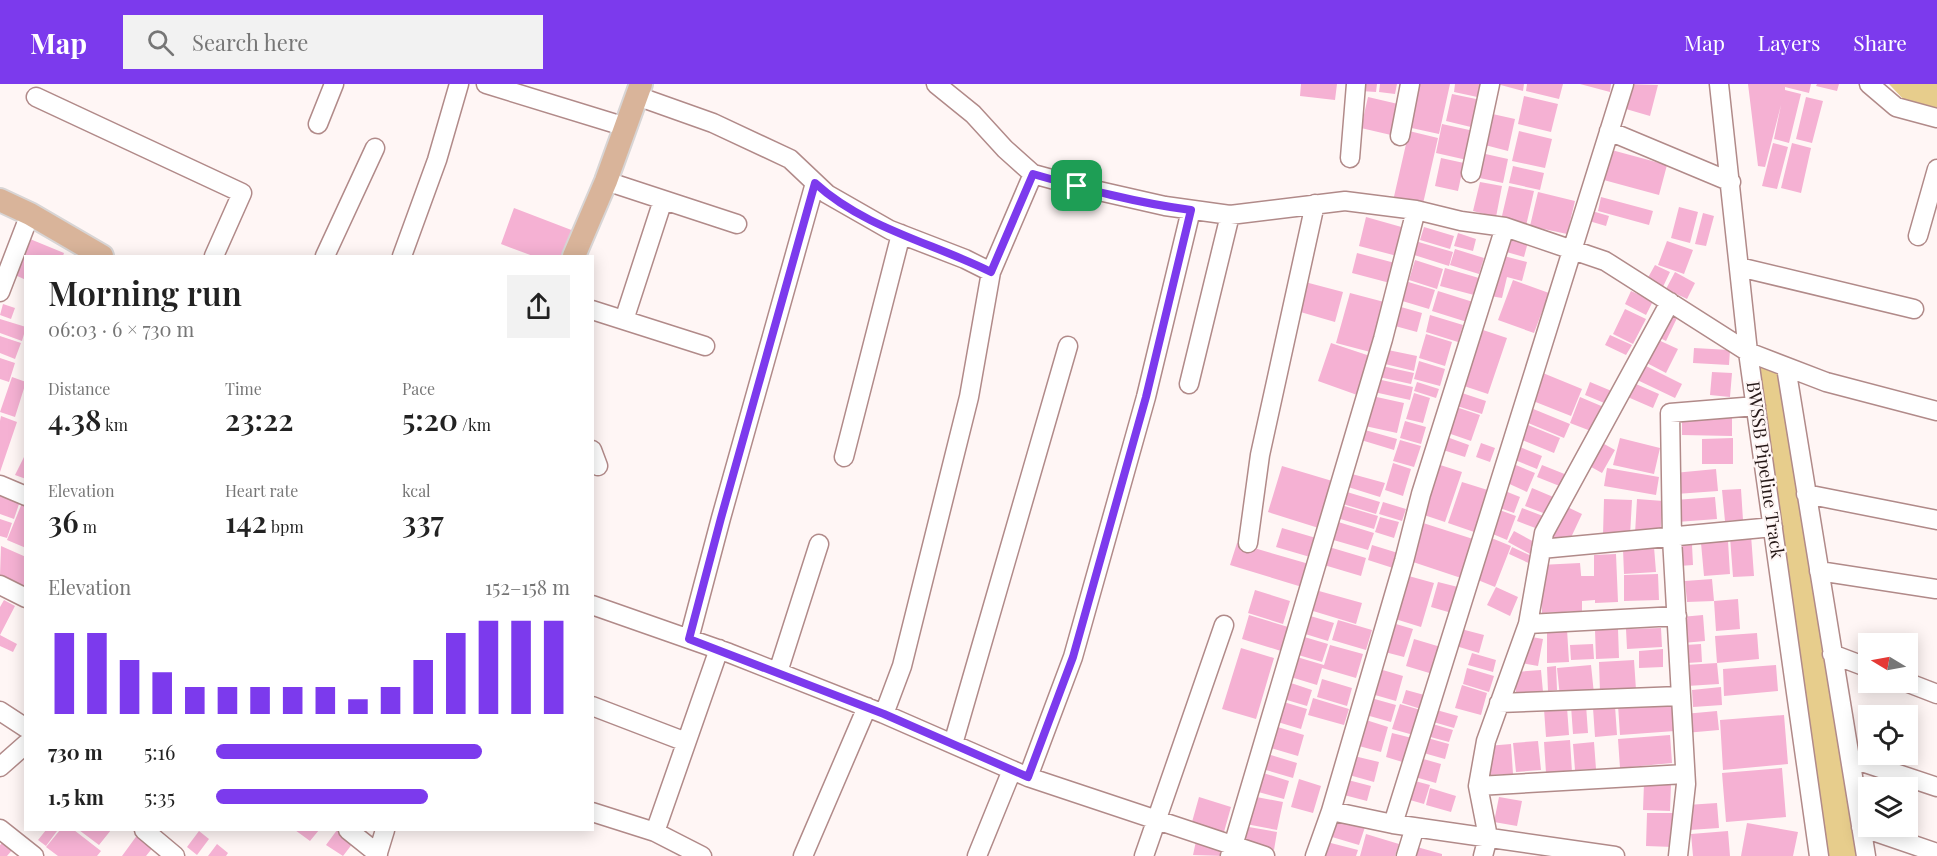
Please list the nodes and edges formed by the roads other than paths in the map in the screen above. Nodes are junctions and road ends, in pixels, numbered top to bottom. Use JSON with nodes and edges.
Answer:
{"nodes":[{"id":1,"x":334,"y":84,"type":"edge"},
{"id":2,"x":459,"y":84,"type":"edge"},
{"id":3,"x":486,"y":84,"type":"edge"},
{"id":4,"x":936,"y":84,"type":"edge"},
{"id":5,"x":1356,"y":84,"type":"edge"},
{"id":6,"x":1410,"y":84,"type":"edge"},
{"id":7,"x":1490,"y":84,"type":"edge"},
{"id":8,"x":1624,"y":84,"type":"edge"},
{"id":9,"x":1719,"y":84,"type":"edge"},
{"id":10,"x":1869,"y":84,"type":"edge"},
{"id":11,"x":639,"y":90,"type":"edge"},
{"id":12,"x":36,"y":97,"type":"dead end"},
{"id":13,"x":1937,"y":117,"type":"edge"},
{"id":14,"x":318,"y":124,"type":"dead end"},
{"id":15,"x":626,"y":127,"type":"junction"},
{"id":16,"x":1609,"y":131,"type":"junction"},
{"id":17,"x":1400,"y":136,"type":"dead end"},
{"id":18,"x":375,"y":148,"type":"dead end"},
{"id":19,"x":1350,"y":158,"type":"dead end"},
{"id":20,"x":1937,"y":169,"type":"edge"},
{"id":21,"x":1471,"y":173,"type":"dead end"},
{"id":22,"x":1033,"y":174,"type":"junction"},
{"id":23,"x":606,"y":181,"type":"junction"},
{"id":24,"x":1731,"y":182,"type":"junction"},
{"id":25,"x":815,"y":183,"type":"junction"},
{"id":26,"x":0,"y":200,"type":"edge"},
{"id":27,"x":663,"y":200,"type":"junction"},
{"id":28,"x":1315,"y":204,"type":"junction"},
{"id":29,"x":1191,"y":210,"type":"junction"},
{"id":30,"x":1416,"y":210,"type":"junction"},
{"id":31,"x":30,"y":214,"type":"junction"},
{"id":32,"x":1230,"y":215,"type":"junction"},
{"id":33,"x":737,"y":224,"type":"dead end"},
{"id":34,"x":1505,"y":227,"type":"junction"},
{"id":35,"x":901,"y":234,"type":"junction"},
{"id":36,"x":1918,"y":236,"type":"dead end"},
{"id":37,"x":1573,"y":250,"type":"junction"},
{"id":38,"x":100,"y":255,"type":"edge"},
{"id":39,"x":214,"y":255,"type":"edge"},
{"id":40,"x":325,"y":255,"type":"edge"},
{"id":41,"x":402,"y":255,"type":"edge"},
{"id":42,"x":574,"y":255,"type":"edge"},
{"id":43,"x":1739,"y":267,"type":"junction"},
{"id":44,"x":991,"y":272,"type":"junction"},
{"id":45,"x":0,"y":292,"type":"edge"},
{"id":46,"x":1670,"y":302,"type":"junction"},
{"id":47,"x":1914,"y":309,"type":"dead end"},
{"id":48,"x":594,"y":311,"type":"edge"},
{"id":49,"x":624,"y":320,"type":"junction"},
{"id":50,"x":705,"y":346,"type":"dead end"},
{"id":51,"x":1068,"y":346,"type":"dead end"},
{"id":52,"x":1748,"y":352,"type":"junction"},
{"id":53,"x":1786,"y":367,"type":"junction"},
{"id":54,"x":1190,"y":384,"type":"dead end"},
{"id":55,"x":1756,"y":406,"type":"junction"},
{"id":56,"x":1937,"y":411,"type":"edge"},
{"id":57,"x":844,"y":457,"type":"dead end"},
{"id":58,"x":0,"y":485,"type":"edge"},
{"id":59,"x":24,"y":495,"type":"edge"},
{"id":60,"x":1806,"y":495,"type":"junction"},
{"id":61,"x":1937,"y":520,"type":"edge"},
{"id":62,"x":1773,"y":527,"type":"junction"},
{"id":63,"x":1672,"y":538,"type":"junction"},
{"id":64,"x":1248,"y":543,"type":"dead end"},
{"id":65,"x":819,"y":544,"type":"dead end"},
{"id":66,"x":1541,"y":549,"type":"junction"},
{"id":67,"x":1819,"y":571,"type":"junction"},
{"id":68,"x":0,"y":585,"type":"edge"},
{"id":69,"x":1936,"y":589,"type":"edge"},
{"id":70,"x":24,"y":597,"type":"edge"},
{"id":71,"x":594,"y":606,"type":"edge"},
{"id":72,"x":1677,"y":616,"type":"junction"},
{"id":73,"x":1528,"y":624,"type":"junction"},
{"id":74,"x":1224,"y":625,"type":"dead end"},
{"id":75,"x":689,"y":639,"type":"junction"},
{"id":76,"x":718,"y":649,"type":"junction"},
{"id":77,"x":1832,"y":654,"type":"junction"},
{"id":78,"x":1858,"y":664,"type":"edge"},
{"id":79,"x":778,"y":672,"type":"junction"},
{"id":80,"x":1918,"y":687,"type":"edge"},
{"id":81,"x":1937,"y":694,"type":"edge"},
{"id":82,"x":1680,"y":696,"type":"junction"},
{"id":83,"x":1499,"y":703,"type":"junction"},
{"id":84,"x":594,"y":707,"type":"edge"},
{"id":85,"x":867,"y":707,"type":"junction"},
{"id":86,"x":0,"y":711,"type":"edge"},
{"id":87,"x":884,"y":714,"type":"junction"},
{"id":88,"x":24,"y":727,"type":"edge"},
{"id":89,"x":686,"y":742,"type":"junction"},
{"id":90,"x":953,"y":744,"type":"junction"},
{"id":91,"x":24,"y":746,"type":"edge"},
{"id":92,"x":1850,"y":759,"type":"junction"},
{"id":93,"x":0,"y":767,"type":"edge"},
{"id":94,"x":1020,"y":773,"type":"junction"},
{"id":95,"x":1685,"y":774,"type":"junction"},
{"id":96,"x":1478,"y":786,"type":"junction"},
{"id":97,"x":1937,"y":787,"type":"edge"},
{"id":98,"x":1858,"y":808,"type":"edge"},
{"id":99,"x":1331,"y":811,"type":"junction"},
{"id":100,"x":594,"y":813,"type":"edge"},
{"id":101,"x":1157,"y":821,"type":"junction"},
{"id":102,"x":1393,"y":824,"type":"junction"},
{"id":103,"x":1415,"y":827,"type":"junction"},
{"id":104,"x":0,"y":829,"type":"edge"},
{"id":105,"x":145,"y":831,"type":"edge"},
{"id":106,"x":349,"y":831,"type":"edge"},
{"id":107,"x":385,"y":831,"type":"edge"},
{"id":108,"x":655,"y":832,"type":"junction"},
{"id":109,"x":1488,"y":837,"type":"junction"},
{"id":110,"x":1863,"y":837,"type":"edge"},
{"id":111,"x":1892,"y":837,"type":"edge"},
{"id":112,"x":1231,"y":851,"type":"edge"},
{"id":113,"x":1937,"y":853,"type":"edge"},
{"id":114,"x":377,"y":855,"type":"edge"},
{"id":115,"x":34,"y":856,"type":"edge"},
{"id":116,"x":175,"y":856,"type":"edge"},
{"id":117,"x":702,"y":856,"type":"edge"},
{"id":118,"x":803,"y":856,"type":"edge"},
{"id":119,"x":977,"y":856,"type":"edge"},
{"id":120,"x":1144,"y":856,"type":"edge"},
{"id":121,"x":1265,"y":856,"type":"edge"},
{"id":122,"x":1316,"y":856,"type":"edge"},
{"id":123,"x":1406,"y":856,"type":"edge"},
{"id":124,"x":1483,"y":856,"type":"edge"},
{"id":125,"x":1610,"y":856,"type":"edge"},
{"id":126,"x":1678,"y":856,"type":"edge"},
{"id":127,"x":1819,"y":856,"type":"edge"},
{"id":128,"x":1866,"y":856,"type":"edge"}],
"edges":[{"from":1,"to":14,"type":"street"},
{"from":2,"to":41,"type":"street"},
{"from":3,"to":15,"type":"street"},
{"from":4,"to":22,"type":"street"},
{"from":5,"to":19,"type":"street"},
{"from":6,"to":17,"type":"street"},
{"from":7,"to":21,"type":"street"},
{"from":8,"to":16,"type":"street"},
{"from":9,"to":24,"type":"street","name":"BWSSB Pipeline Track"},
{"from":10,"to":13,"type":"street"},
{"from":11,"to":15,"type":"main road"},
{"from":11,"to":25,"type":"street"},
{"from":12,"to":39,"type":"street"},
{"from":15,"to":23,"type":"main road"},
{"from":16,"to":24,"type":"street"},
{"from":16,"to":37,"type":"street"},
{"from":18,"to":40,"type":"street"},
{"from":20,"to":36,"type":"street"},
{"from":22,"to":29,"type":"street"},
{"from":22,"to":44,"type":"street"},
{"from":23,"to":27,"type":"street"},
{"from":23,"to":42,"type":"main road"},
{"from":24,"to":43,"type":"street","name":"BWSSB Pipeline Track"},
{"from":25,"to":35,"type":"street"},
{"from":25,"to":75,"type":"street"},
{"from":26,"to":31,"type":"main road"},
{"from":27,"to":33,"type":"street"},
{"from":27,"to":49,"type":"street"},
{"from":28,"to":30,"type":"street"},
{"from":28,"to":32,"type":"street"},
{"from":28,"to":64,"type":"street"},
{"from":29,"to":32,"type":"street"},
{"from":29,"to":94,"type":"street"},
{"from":30,"to":34,"type":"street"},
{"from":30,"to":112,"type":"street"},
{"from":31,"to":38,"type":"main road"},
{"from":31,"to":45,"type":"street"},
{"from":32,"to":54,"type":"street"},
{"from":34,"to":37,"type":"street"},
{"from":34,"to":99,"type":"street"},
{"from":35,"to":44,"type":"street"},
{"from":35,"to":57,"type":"street"},
{"from":37,"to":46,"type":"street"},
{"from":37,"to":102,"type":"street"},
{"from":43,"to":47,"type":"street"},
{"from":43,"to":52,"type":"street","name":"BWSSB Pipeline Track"},
{"from":44,"to":87,"type":"street"},
{"from":46,"to":52,"type":"street"},
{"from":46,"to":66,"type":"street"},
{"from":48,"to":49,"type":"street"},
{"from":49,"to":50,"type":"street"},
{"from":51,"to":90,"type":"street"},
{"from":52,"to":53,"type":"street"},
{"from":52,"to":55,"type":"street","name":"BWSSB Pipeline Track"},
{"from":53,"to":56,"type":"street"},
{"from":53,"to":60,"type":"street"},
{"from":55,"to":62,"type":"street","name":"BWSSB Pipeline Track"},
{"from":55,"to":63,"type":"street"},
{"from":58,"to":59,"type":"street"},
{"from":60,"to":61,"type":"street"},
{"from":60,"to":67,"type":"street"},
{"from":62,"to":63,"type":"street"},
{"from":62,"to":127,"type":"street","name":"BWSSB Pipeline Track"},
{"from":63,"to":66,"type":"street"},
{"from":63,"to":72,"type":"street"},
{"from":65,"to":79,"type":"street"},
{"from":66,"to":73,"type":"street"},
{"from":67,"to":69,"type":"street"},
{"from":67,"to":77,"type":"street"},
{"from":68,"to":70,"type":"street"},
{"from":71,"to":75,"type":"street"},
{"from":72,"to":73,"type":"street"},
{"from":72,"to":82,"type":"street"},
{"from":73,"to":83,"type":"street"},
{"from":74,"to":101,"type":"street"},
{"from":75,"to":76,"type":"street"},
{"from":76,"to":79,"type":"street"},
{"from":76,"to":89,"type":"street"},
{"from":77,"to":78,"type":"street"},
{"from":77,"to":92,"type":"street"},
{"from":79,"to":85,"type":"street"},
{"from":80,"to":81,"type":"street"},
{"from":82,"to":83,"type":"street"},
{"from":82,"to":95,"type":"street"},
{"from":83,"to":96,"type":"street"},
{"from":84,"to":89,"type":"street"},
{"from":85,"to":87,"type":"street"},
{"from":85,"to":118,"type":"street"},
{"from":86,"to":88,"type":"street"},
{"from":87,"to":90,"type":"street"},
{"from":89,"to":108,"type":"street"},
{"from":90,"to":94,"type":"street"},
{"from":91,"to":93,"type":"street"},
{"from":92,"to":97,"type":"street"},
{"from":92,"to":98,"type":"street"},
{"from":94,"to":101,"type":"street"},
{"from":94,"to":119,"type":"street"},
{"from":95,"to":96,"type":"street"},
{"from":95,"to":126,"type":"street"},
{"from":96,"to":109,"type":"street"},
{"from":99,"to":102,"type":"street"},
{"from":99,"to":122,"type":"street"},
{"from":100,"to":108,"type":"street"},
{"from":101,"to":112,"type":"street"},
{"from":101,"to":120,"type":"street"},
{"from":102,"to":103,"type":"street"},
{"from":103,"to":109,"type":"street"},
{"from":103,"to":123,"type":"street"},
{"from":104,"to":115,"type":"street"},
{"from":105,"to":116,"type":"street"},
{"from":106,"to":114,"type":"street"},
{"from":107,"to":114,"type":"street"},
{"from":108,"to":117,"type":"street"},
{"from":109,"to":124,"type":"street"},
{"from":109,"to":125,"type":"street"},
{"from":110,"to":128,"type":"street"},
{"from":111,"to":113,"type":"street"},
{"from":112,"to":121,"type":"street"}]}
